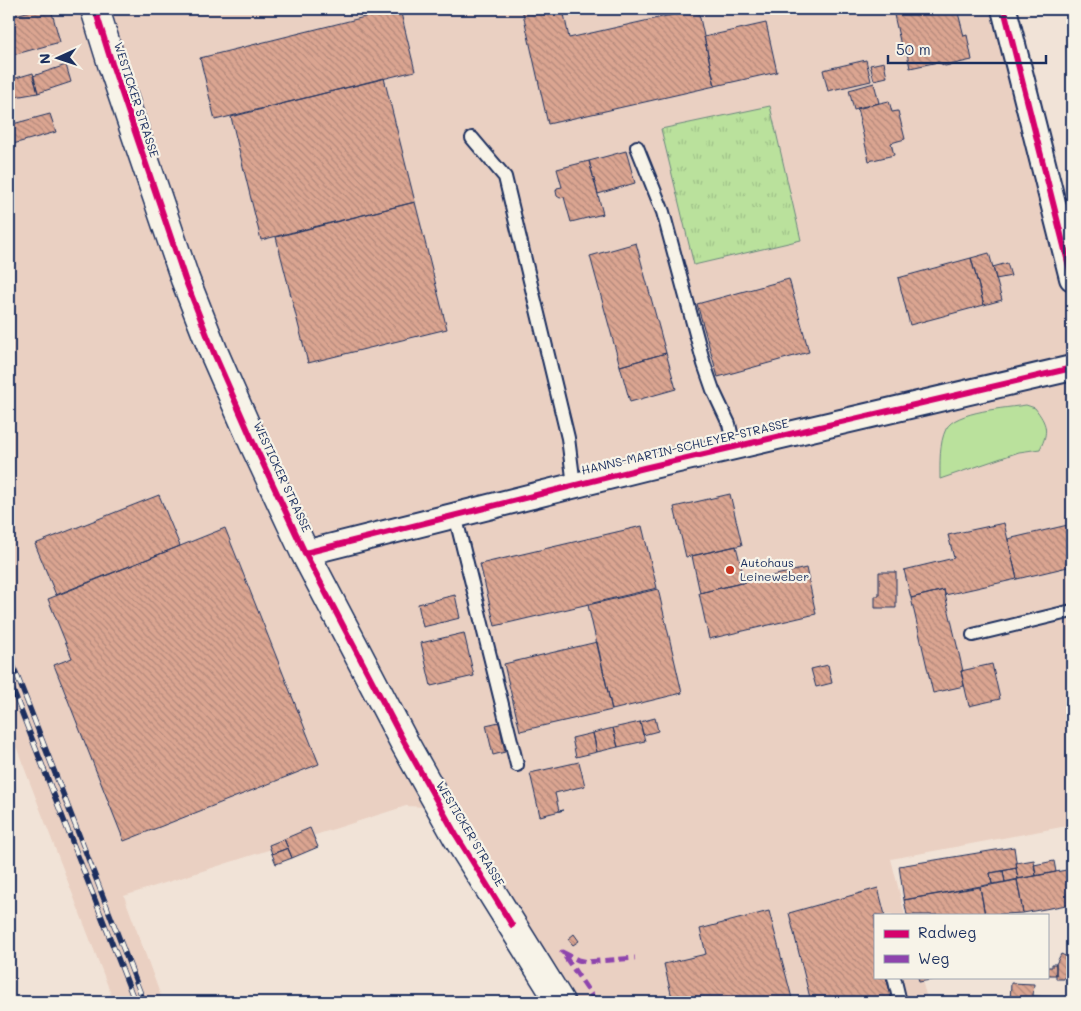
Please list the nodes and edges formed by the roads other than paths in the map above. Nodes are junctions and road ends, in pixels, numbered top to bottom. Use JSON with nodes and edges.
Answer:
{"nodes":[{"id":1,"x":95,"y":9,"type":"edge"},
{"id":2,"x":1004,"y":9,"type":"edge"},
{"id":3,"x":472,"y":138,"type":"dead end"},
{"id":4,"x":637,"y":147,"type":"dead end"},
{"id":5,"x":1072,"y":278,"type":"edge"},
{"id":6,"x":1072,"y":368,"type":"edge"},
{"id":7,"x":734,"y":447,"type":"junction"},
{"id":8,"x":574,"y":485,"type":"junction"},
{"id":9,"x":456,"y":515,"type":"junction"},
{"id":10,"x":305,"y":553,"type":"junction"},
{"id":11,"x":1072,"y":611,"type":"edge"},
{"id":12,"x":973,"y":635,"type":"dead end"},
{"id":13,"x":517,"y":765,"type":"dead end"},
{"id":14,"x":894,"y":978,"type":"edge"},
{"id":15,"x":560,"y":1002,"type":"edge"},
{"id":16,"x":900,"y":1002,"type":"edge"}],
"edges":[{"from":1,"to":10,"type":"main road","name":"WESTICKER STRASSE"},
{"from":2,"to":5,"type":"street"},
{"from":3,"to":8,"type":"lane"},
{"from":4,"to":7,"type":"lane"},
{"from":6,"to":7,"type":"street","name":"HANNS-MARTIN-SCHLEYER-STRASSE"},
{"from":7,"to":8,"type":"street","name":"HANNS-MARTIN-SCHLEYER-STRASSE"},
{"from":8,"to":9,"type":"street","name":"HANNS-MARTIN-SCHLEYER-STRASSE"},
{"from":9,"to":10,"type":"street","name":"HANNS-MARTIN-SCHLEYER-STRASSE"},
{"from":9,"to":13,"type":"lane"},
{"from":10,"to":15,"type":"main road","name":"WESTICKER STRASSE"},
{"from":11,"to":12,"type":"lane"},
{"from":14,"to":16,"type":"lane"}]}
